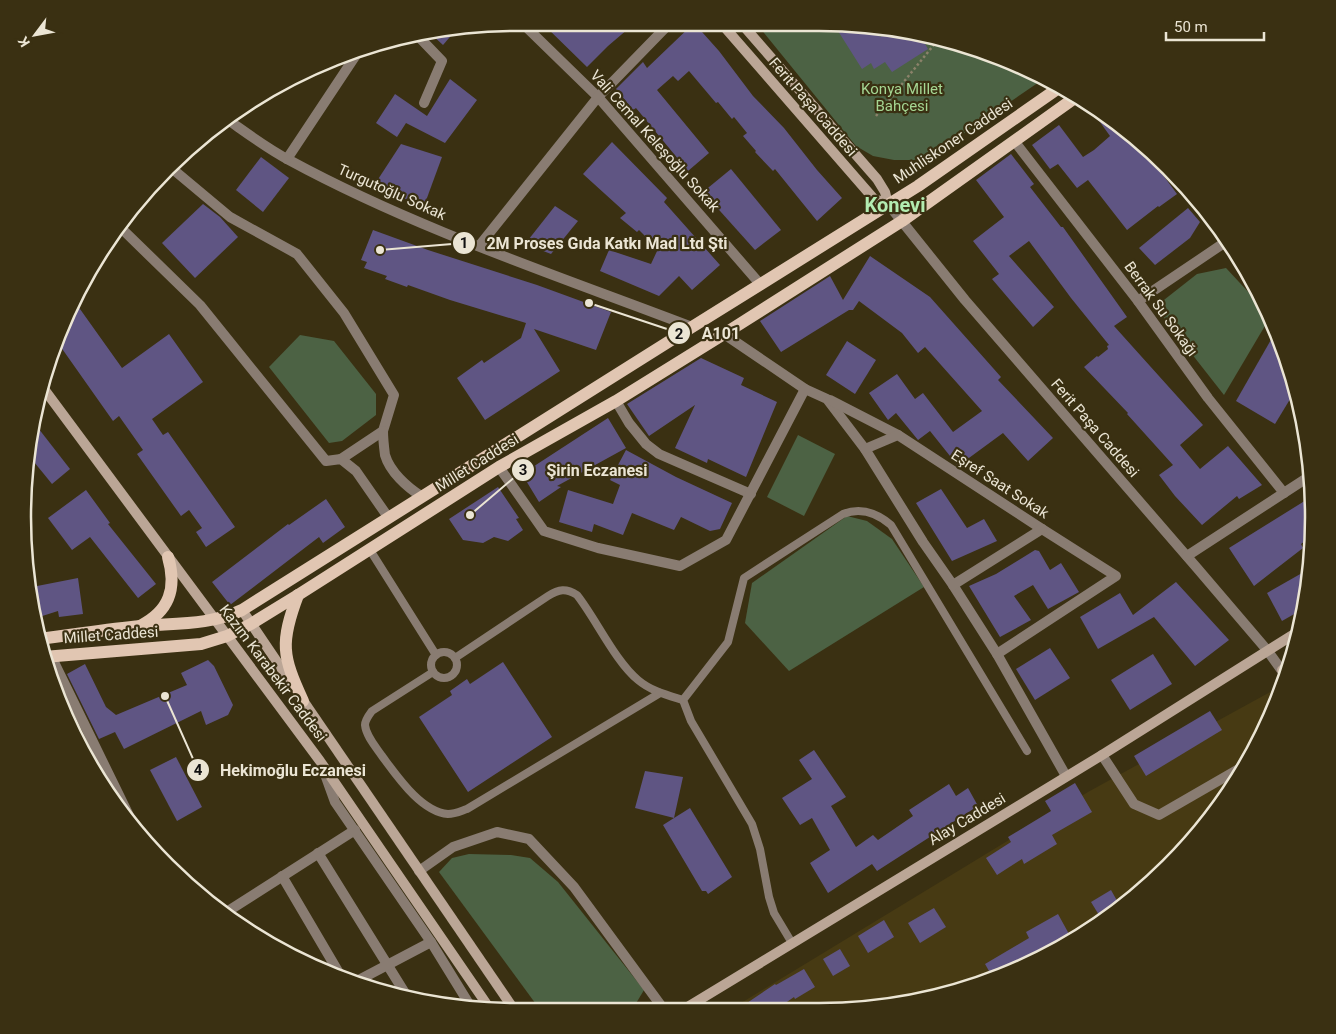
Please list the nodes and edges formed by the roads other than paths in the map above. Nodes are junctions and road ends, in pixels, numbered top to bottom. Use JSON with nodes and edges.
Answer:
{"nodes":[{"id":1,"x":531,"y":31,"type":"edge"},
{"id":2,"x":662,"y":31,"type":"edge"},
{"id":3,"x":728,"y":31,"type":"edge"},
{"id":4,"x":748,"y":31,"type":"edge"},
{"id":5,"x":423,"y":41,"type":"edge"},
{"id":6,"x":351,"y":61,"type":"edge"},
{"id":7,"x":1054,"y":91,"type":"edge"},
{"id":8,"x":598,"y":97,"type":"junction"},
{"id":9,"x":1070,"y":101,"type":"edge"},
{"id":10,"x":424,"y":103,"type":"dead end"},
{"id":11,"x":233,"y":123,"type":"edge"},
{"id":12,"x":1015,"y":142,"type":"junction"},
{"id":13,"x":287,"y":159,"type":"junction"},
{"id":14,"x":176,"y":172,"type":"edge"},
{"id":15,"x":888,"y":204,"type":"junction"},
{"id":16,"x":902,"y":221,"type":"junction"},
{"id":17,"x":124,"y":231,"type":"edge"},
{"id":18,"x":1221,"y":245,"type":"edge"},
{"id":19,"x":479,"y":246,"type":"junction"},
{"id":20,"x":760,"y":284,"type":"junction"},
{"id":21,"x":1138,"y":301,"type":"junction"},
{"id":22,"x":692,"y":327,"type":"junction"},
{"id":23,"x":724,"y":334,"type":"junction"},
{"id":24,"x":805,"y":390,"type":"junction"},
{"id":25,"x":48,"y":393,"type":"edge"},
{"id":26,"x":827,"y":399,"type":"junction"},
{"id":27,"x":616,"y":401,"type":"junction"},
{"id":28,"x":382,"y":431,"type":"junction"},
{"id":29,"x":898,"y":435,"type":"junction"},
{"id":30,"x":865,"y":449,"type":"junction"},
{"id":31,"x":341,"y":459,"type":"junction"},
{"id":32,"x":499,"y":467,"type":"junction"},
{"id":33,"x":1304,"y":480,"type":"edge"},
{"id":34,"x":1284,"y":493,"type":"junction"},
{"id":35,"x":751,"y":494,"type":"junction"},
{"id":36,"x":421,"y":496,"type":"junction"},
{"id":37,"x":388,"y":517,"type":"junction"},
{"id":38,"x":1042,"y":529,"type":"junction"},
{"id":39,"x":370,"y":550,"type":"junction"},
{"id":40,"x":1187,"y":556,"type":"junction"},
{"id":41,"x":168,"y":557,"type":"junction"},
{"id":42,"x":953,"y":585,"type":"junction"},
{"id":43,"x":298,"y":596,"type":"junction"},
{"id":44,"x":242,"y":610,"type":"junction"},
{"id":45,"x":215,"y":620,"type":"junction"},
{"id":46,"x":251,"y":624,"type":"junction"},
{"id":47,"x":139,"y":626,"type":"junction"},
{"id":48,"x":226,"y":636,"type":"junction"},
{"id":49,"x":1289,"y":637,"type":"edge"},
{"id":50,"x":47,"y":638,"type":"edge"},
{"id":51,"x":1267,"y":650,"type":"junction"},
{"id":52,"x":997,"y":654,"type":"junction"},
{"id":53,"x":436,"y":655,"type":"junction"},
{"id":54,"x":52,"y":656,"type":"edge"},
{"id":55,"x":455,"y":658,"type":"junction"},
{"id":56,"x":1281,"y":666,"type":"edge"},
{"id":57,"x":433,"y":672,"type":"junction"},
{"id":58,"x":58,"y":676,"type":"edge"},
{"id":59,"x":660,"y":693,"type":"junction"},
{"id":60,"x":683,"y":700,"type":"junction"},
{"id":61,"x":303,"y":701,"type":"junction"},
{"id":62,"x":1027,"y":752,"type":"dead end"},
{"id":63,"x":1102,"y":755,"type":"junction"},
{"id":64,"x":320,"y":761,"type":"junction"},
{"id":65,"x":1232,"y":773,"type":"edge"},
{"id":66,"x":1066,"y":776,"type":"junction"},
{"id":67,"x":117,"y":793,"type":"edge"},
{"id":68,"x":355,"y":830,"type":"junction"},
{"id":69,"x":318,"y":853,"type":"junction"},
{"id":70,"x":419,"y":871,"type":"junction"},
{"id":71,"x":282,"y":876,"type":"junction"},
{"id":72,"x":230,"y":909,"type":"edge"},
{"id":73,"x":432,"y":942,"type":"junction"},
{"id":74,"x":792,"y":943,"type":"junction"},
{"id":75,"x":388,"y":964,"type":"junction"},
{"id":76,"x":336,"y":968,"type":"edge"},
{"id":77,"x":363,"y":978,"type":"edge"},
{"id":78,"x":402,"y":989,"type":"edge"},
{"id":79,"x":467,"y":1000,"type":"edge"},
{"id":80,"x":485,"y":1002,"type":"edge"},
{"id":81,"x":509,"y":1003,"type":"edge"},
{"id":82,"x":659,"y":1003,"type":"edge"},
{"id":83,"x":694,"y":1003,"type":"edge"}],
"edges":[{"from":1,"to":8,"type":"street","name":"Vali Cemal Keleşoğlu Sokak"},
{"from":2,"to":8,"type":"street"},
{"from":3,"to":15,"type":"main road","name":"Ferit Paşa Caddesi"},
{"from":4,"to":15,"type":"main road","name":"Ferit Paşa Caddesi"},
{"from":5,"to":10,"type":"street"},
{"from":6,"to":13,"type":"street"},
{"from":7,"to":15,"type":"main road","name":"Muhliskoner Caddesi"},
{"from":8,"to":19,"type":"street"},
{"from":8,"to":20,"type":"street","name":"Vali Cemal Keleşoğlu Sokak"},
{"from":9,"to":12,"type":"main road"},
{"from":11,"to":13,"type":"street","name":"Turgutoğlu Sokak"},
{"from":12,"to":16,"type":"main road"},
{"from":12,"to":21,"type":"street","name":"Berrak Su Sokağı"},
{"from":13,"to":19,"type":"street","name":"Turgutoğlu Sokak"},
{"from":14,"to":28,"type":"street"},
{"from":15,"to":16,"type":"street","name":"Ferit Paşa Caddesi"},
{"from":15,"to":20,"type":"main road","name":"Millet Caddesi"},
{"from":16,"to":23,"type":"main road","name":"Millet Caddesi"},
{"from":16,"to":40,"type":"street","name":"Ferit Paşa Caddesi"},
{"from":17,"to":31,"type":"street"},
{"from":18,"to":21,"type":"street"},
{"from":19,"to":22,"type":"street","name":"Turgutoğlu Sokak"},
{"from":20,"to":22,"type":"main road","name":"Millet Caddesi"},
{"from":21,"to":34,"type":"street","name":"Berrak Su Sokağı"},
{"from":22,"to":36,"type":"main road","name":"Millet Caddesi"},
{"from":23,"to":24,"type":"street","name":"Eşref Saat Sokak"},
{"from":23,"to":27,"type":"main road","name":"Millet Caddesi"},
{"from":24,"to":26,"type":"street","name":"Eşref Saat Sokak"},
{"from":24,"to":35,"type":"street"},
{"from":25,"to":41,"type":"main road","name":"Kazım Karabekir Caddesi"},
{"from":26,"to":29,"type":"street","name":"Eşref Saat Sokak"},
{"from":26,"to":30,"type":"street"},
{"from":27,"to":32,"type":"main road","name":"Millet Caddesi"},
{"from":27,"to":35,"type":"street"},
{"from":28,"to":31,"type":"street"},
{"from":28,"to":36,"type":"street"},
{"from":29,"to":30,"type":"street"},
{"from":29,"to":38,"type":"street","name":"Eşref Saat Sokak"},
{"from":30,"to":42,"type":"street"},
{"from":31,"to":37,"type":"street"},
{"from":32,"to":35,"type":"street"},
{"from":32,"to":39,"type":"main road","name":"Millet Caddesi"},
{"from":33,"to":34,"type":"street"},
{"from":34,"to":40,"type":"street"},
{"from":36,"to":37,"type":"main road","name":"Millet Caddesi"},
{"from":37,"to":44,"type":"main road","name":"Millet Caddesi"},
{"from":38,"to":42,"type":"street"},
{"from":38,"to":52,"type":"street","name":"Eşref Saat Sokak"},
{"from":39,"to":43,"type":"main road","name":"Millet Caddesi"},
{"from":39,"to":53,"type":"lane"},
{"from":40,"to":51,"type":"street","name":"Ferit Paşa Caddesi"},
{"from":41,"to":45,"type":"main road","name":"Kazım Karabekir Caddesi"},
{"from":41,"to":47,"type":"main road"},
{"from":42,"to":52,"type":"street"},
{"from":43,"to":46,"type":"main road","name":"Millet Caddesi"},
{"from":43,"to":61,"type":"main road"},
{"from":44,"to":45,"type":"main road","name":"Millet Caddesi"},
{"from":44,"to":46,"type":"main road","name":"Kazım Karabekir Caddesi"},
{"from":45,"to":47,"type":"main road","name":"Millet Caddesi"},
{"from":45,"to":48,"type":"main road","name":"Kazım Karabekir Caddesi"},
{"from":46,"to":48,"type":"main road","name":"Millet Caddesi"},
{"from":46,"to":61,"type":"main road","name":"Kazım Karabekir Caddesi"},
{"from":47,"to":50,"type":"main road","name":"Millet Caddesi"},
{"from":48,"to":54,"type":"main road","name":"Millet Caddesi"},
{"from":48,"to":64,"type":"main road","name":"Kazım Karabekir Caddesi"},
{"from":49,"to":51,"type":"main road","name":"Alay Caddesi"},
{"from":51,"to":56,"type":"street","name":"Ferit Paşa Caddesi"},
{"from":51,"to":63,"type":"main road","name":"Alay Caddesi"},
{"from":52,"to":66,"type":"street"},
{"from":53,"to":55,"type":"lane"},
{"from":53,"to":57,"type":"lane"},
{"from":55,"to":57,"type":"lane"},
{"from":55,"to":59,"type":"lane"},
{"from":57,"to":59,"type":"lane"},
{"from":58,"to":67,"type":"street"},
{"from":59,"to":60,"type":"lane"},
{"from":60,"to":62,"type":"lane"},
{"from":60,"to":74,"type":"lane"},
{"from":61,"to":70,"type":"main road","name":"Kazım Karabekir Caddesi"},
{"from":63,"to":65,"type":"street"},
{"from":63,"to":66,"type":"main road","name":"Alay Caddesi"},
{"from":64,"to":68,"type":"street"},
{"from":64,"to":80,"type":"main road","name":"Kazım Karabekir Caddesi"},
{"from":66,"to":74,"type":"main road","name":"Alay Caddesi"},
{"from":68,"to":69,"type":"street"},
{"from":68,"to":73,"type":"street"},
{"from":69,"to":71,"type":"street"},
{"from":69,"to":75,"type":"street"},
{"from":70,"to":81,"type":"main road","name":"Kazım Karabekir Caddesi"},
{"from":70,"to":82,"type":"street"},
{"from":71,"to":72,"type":"street"},
{"from":71,"to":76,"type":"street"},
{"from":73,"to":75,"type":"street"},
{"from":73,"to":79,"type":"street"},
{"from":74,"to":83,"type":"main road","name":"Alay Caddesi"},
{"from":75,"to":77,"type":"street"},
{"from":75,"to":78,"type":"street"}]}
